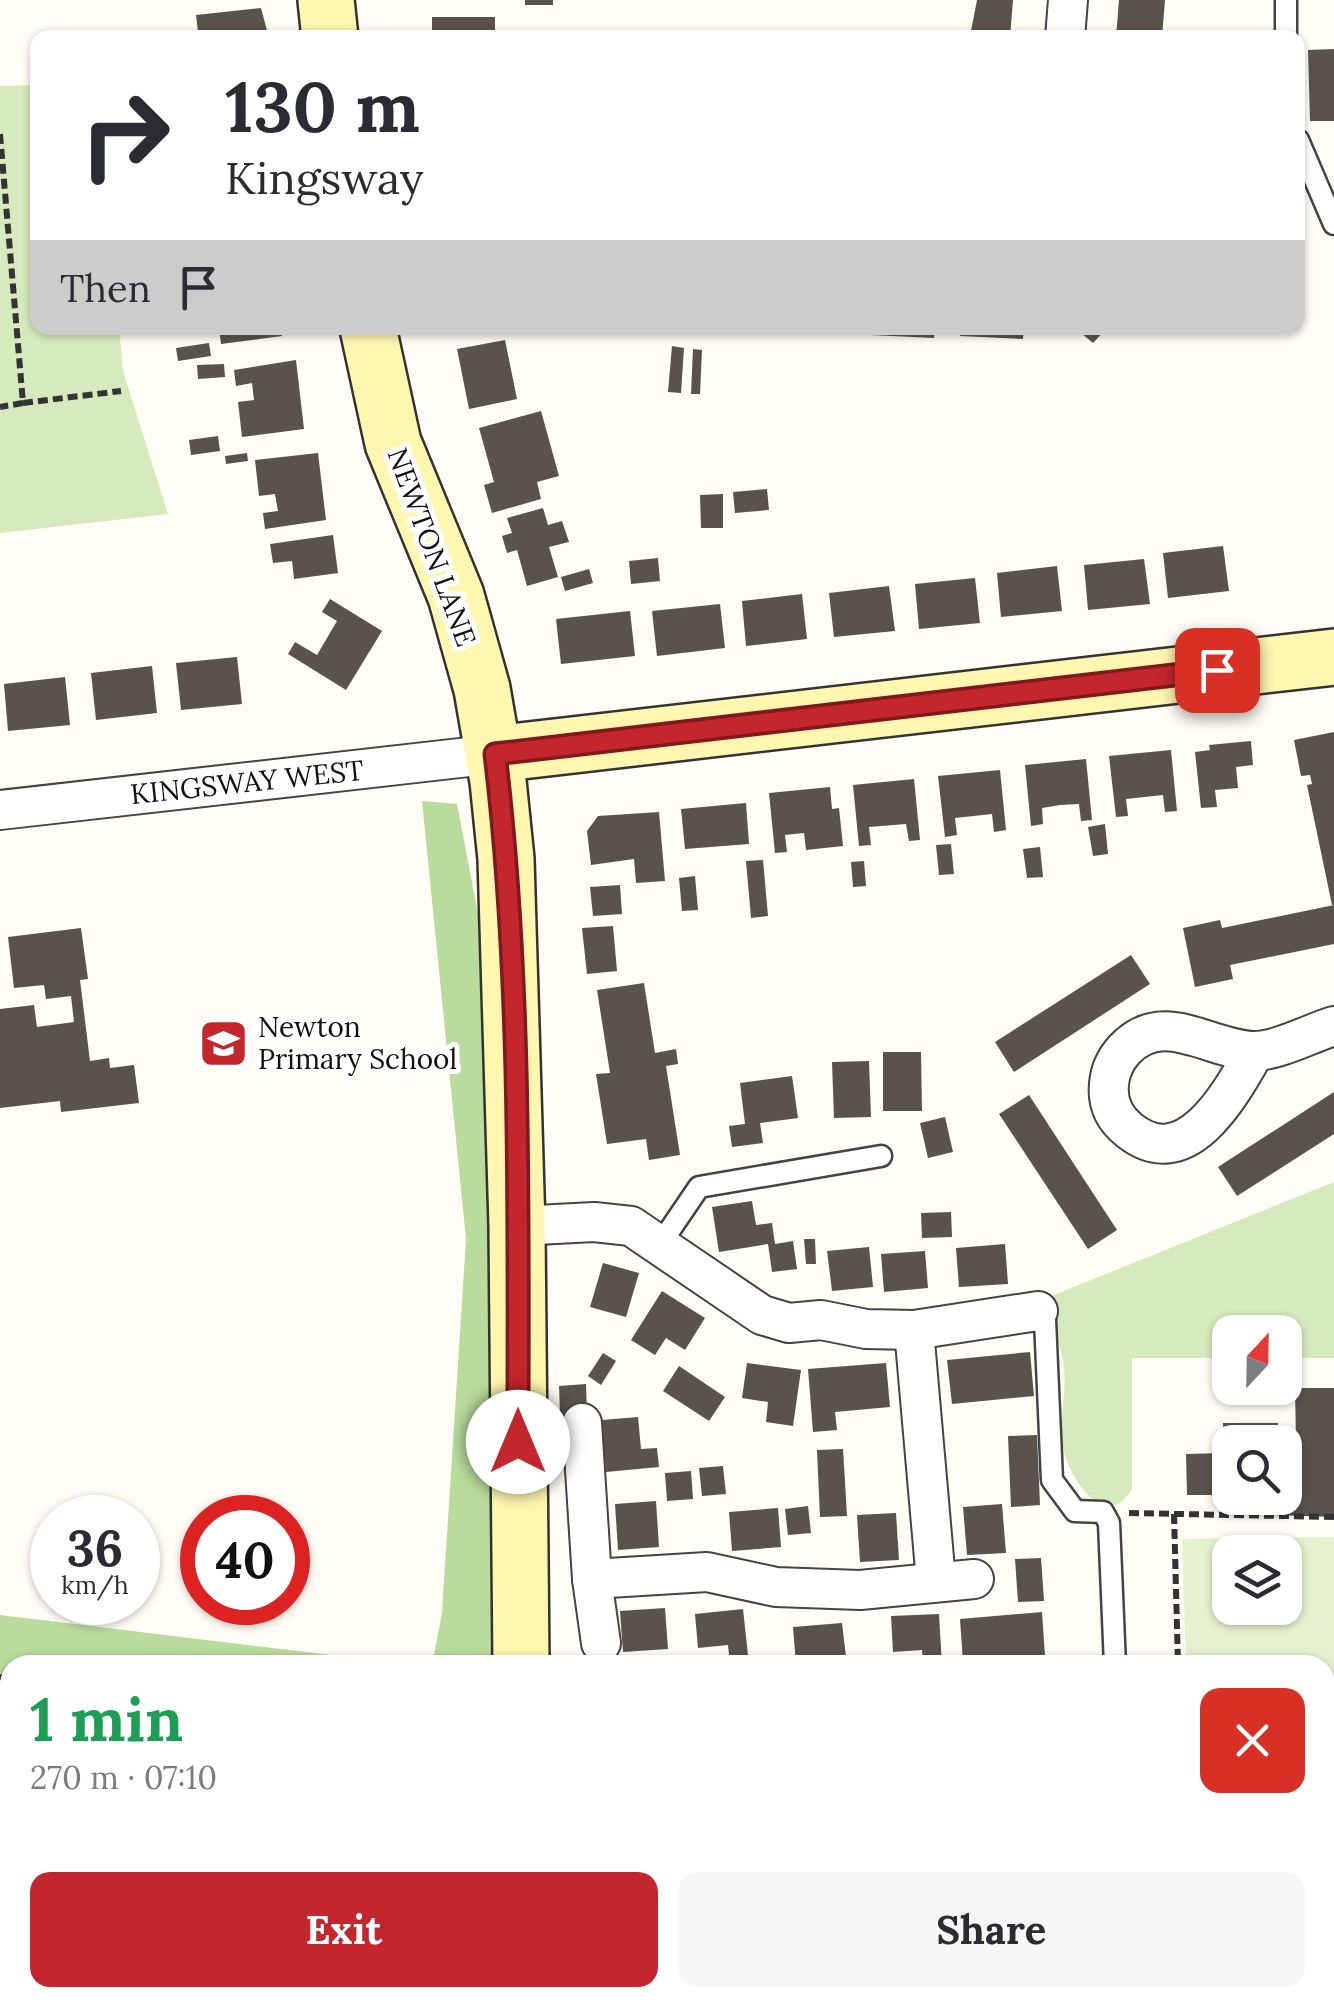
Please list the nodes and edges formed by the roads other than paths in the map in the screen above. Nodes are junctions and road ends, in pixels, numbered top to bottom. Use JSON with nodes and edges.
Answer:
{"nodes":[{"id":1,"x":326,"y":0,"type":"edge"},
{"id":2,"x":1068,"y":0,"type":"edge"},
{"id":3,"x":1286,"y":0,"type":"edge"},
{"id":4,"x":329,"y":30,"type":"edge"},
{"id":5,"x":1066,"y":30,"type":"edge"},
{"id":6,"x":1286,"y":30,"type":"edge"},
{"id":7,"x":1305,"y":156,"type":"edge"},
{"id":8,"x":1334,"y":224,"type":"edge"},
{"id":9,"x":369,"y":335,"type":"edge"},
{"id":10,"x":1334,"y":657,"type":"edge"},
{"id":11,"x":495,"y":754,"type":"junction"},
{"id":12,"x":0,"y":810,"type":"edge"},
{"id":13,"x":1334,"y":1026,"type":"edge"},
{"id":14,"x":1255,"y":1051,"type":"dead end"},
{"id":15,"x":881,"y":1156,"type":"dead end"},
{"id":16,"x":517,"y":1226,"type":"junction"},
{"id":17,"x":660,"y":1243,"type":"junction"},
{"id":18,"x":1038,"y":1311,"type":"joint"},
{"id":19,"x":914,"y":1330,"type":"junction"},
{"id":20,"x":582,"y":1423,"type":"dead end"},
{"id":21,"x":592,"y":1579,"type":"junction"},
{"id":22,"x":974,"y":1579,"type":"dead end"},
{"id":23,"x":936,"y":1581,"type":"junction"},
{"id":24,"x":601,"y":1644,"type":"dead end"},
{"id":25,"x":521,"y":1655,"type":"edge"},
{"id":26,"x":1115,"y":1655,"type":"edge"}],
"edges":[{"from":1,"to":4,"type":"street"},
{"from":2,"to":5,"type":"street"},
{"from":3,"to":6,"type":"lane"},
{"from":7,"to":8,"type":"lane"},
{"from":9,"to":11,"type":"street","name":"NEWTON LANE"},
{"from":10,"to":11,"type":"street"},
{"from":11,"to":12,"type":"street","name":"KINGSWAY WEST"},
{"from":11,"to":16,"type":"street","name":"NEWTON LANE"},
{"from":13,"to":14,"type":"street"},
{"from":15,"to":17,"type":"lane"},
{"from":16,"to":17,"type":"street"},
{"from":16,"to":25,"type":"street","name":"NEWTON LANE"},
{"from":17,"to":19,"type":"street"},
{"from":18,"to":19,"type":"street"},
{"from":18,"to":26,"type":"lane"},
{"from":19,"to":23,"type":"street"},
{"from":20,"to":21,"type":"street"},
{"from":21,"to":23,"type":"street"},
{"from":21,"to":24,"type":"street"},
{"from":22,"to":23,"type":"street"}]}
